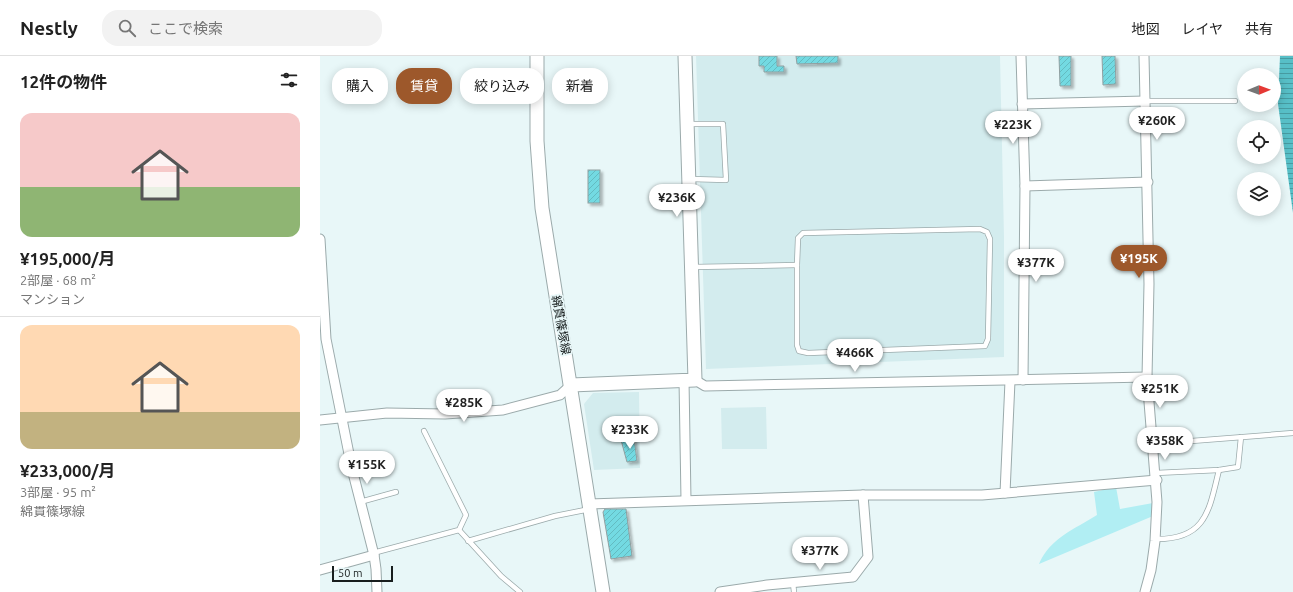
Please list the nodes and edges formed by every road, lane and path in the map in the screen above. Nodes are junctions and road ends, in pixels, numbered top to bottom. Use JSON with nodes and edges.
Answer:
{"nodes":[{"id":1,"x":537,"y":56,"type":"edge"},
{"id":2,"x":685,"y":56,"type":"edge"},
{"id":3,"x":1021,"y":56,"type":"edge"},
{"id":4,"x":1144,"y":56,"type":"edge"},
{"id":5,"x":1145,"y":101,"type":"junction"},
{"id":6,"x":1235,"y":101,"type":"dead end"},
{"id":7,"x":1022,"y":104,"type":"junction"},
{"id":8,"x":687,"y":124,"type":"junction"},
{"id":9,"x":688,"y":179,"type":"junction"},
{"id":10,"x":1148,"y":182,"type":"junction"},
{"id":11,"x":1025,"y":186,"type":"junction"},
{"id":12,"x":320,"y":239,"type":"edge"},
{"id":13,"x":796,"y":265,"type":"junction"},
{"id":14,"x":691,"y":267,"type":"junction"},
{"id":15,"x":1147,"y":377,"type":"junction"},
{"id":16,"x":690,"y":380,"type":"junction"},
{"id":17,"x":1023,"y":380,"type":"junction"},
{"id":18,"x":1010,"y":381,"type":"junction"},
{"id":19,"x":571,"y":384,"type":"junction"},
{"id":20,"x":342,"y":418,"type":"junction"},
{"id":21,"x":320,"y":420,"type":"edge"},
{"id":22,"x":424,"y":431,"type":"dead end"},
{"id":23,"x":1293,"y":433,"type":"edge"},
{"id":24,"x":1241,"y":437,"type":"junction"},
{"id":25,"x":1153,"y":444,"type":"junction"},
{"id":26,"x":1219,"y":470,"type":"junction"},
{"id":27,"x":1156,"y":476,"type":"junction"},
{"id":28,"x":396,"y":492,"type":"dead end"},
{"id":29,"x":1005,"y":493,"type":"junction"},
{"id":30,"x":863,"y":495,"type":"junction"},
{"id":31,"x":686,"y":500,"type":"junction"},
{"id":32,"x":360,"y":502,"type":"junction"},
{"id":33,"x":590,"y":507,"type":"junction"},
{"id":34,"x":459,"y":530,"type":"junction"},
{"id":35,"x":1155,"y":539,"type":"junction"},
{"id":36,"x":468,"y":541,"type":"junction"},
{"id":37,"x":373,"y":554,"type":"junction"},
{"id":38,"x":320,"y":570,"type":"edge"},
{"id":39,"x":794,"y":588,"type":"edge"},
{"id":40,"x":377,"y":592,"type":"edge"},
{"id":41,"x":520,"y":592,"type":"edge"},
{"id":42,"x":603,"y":592,"type":"edge"},
{"id":43,"x":720,"y":592,"type":"edge"},
{"id":44,"x":1145,"y":592,"type":"edge"}],
"edges":[{"from":1,"to":19,"type":"main road","name":"綿貫篠塚線"},
{"from":2,"to":8,"type":"main road"},
{"from":3,"to":7,"type":"street"},
{"from":4,"to":5,"type":"street"},
{"from":5,"to":6,"type":"lane"},
{"from":5,"to":7,"type":"street"},
{"from":5,"to":10,"type":"street"},
{"from":7,"to":11,"type":"street"},
{"from":8,"to":9,"type":"main road"},
{"from":8,"to":9,"type":"lane"},
{"from":9,"to":14,"type":"main road"},
{"from":10,"to":11,"type":"street"},
{"from":10,"to":15,"type":"street"},
{"from":11,"to":17,"type":"street"},
{"from":12,"to":20,"type":"street"},
{"from":13,"to":13,"type":"lane"},
{"from":13,"to":14,"type":"lane"},
{"from":14,"to":16,"type":"main road"},
{"from":15,"to":17,"type":"street"},
{"from":15,"to":25,"type":"street"},
{"from":16,"to":18,"type":"street"},
{"from":16,"to":19,"type":"main road"},
{"from":16,"to":31,"type":"street"},
{"from":17,"to":18,"type":"street"},
{"from":18,"to":29,"type":"street"},
{"from":19,"to":20,"type":"street"},
{"from":19,"to":33,"type":"main road","name":"綿貫篠塚線"},
{"from":20,"to":21,"type":"street"},
{"from":20,"to":32,"type":"street"},
{"from":22,"to":34,"type":"lane"},
{"from":23,"to":24,"type":"lane"},
{"from":24,"to":25,"type":"lane"},
{"from":24,"to":26,"type":"lane"},
{"from":25,"to":27,"type":"street"},
{"from":26,"to":27,"type":"lane"},
{"from":26,"to":35,"type":"lane"},
{"from":27,"to":29,"type":"street"},
{"from":27,"to":35,"type":"street"},
{"from":28,"to":32,"type":"lane"},
{"from":29,"to":30,"type":"street"},
{"from":30,"to":31,"type":"street"},
{"from":30,"to":39,"type":"street"},
{"from":31,"to":33,"type":"street"},
{"from":32,"to":37,"type":"street"},
{"from":33,"to":36,"type":"lane"},
{"from":33,"to":42,"type":"main road","name":"綿貫篠塚線"},
{"from":34,"to":36,"type":"lane"},
{"from":34,"to":37,"type":"lane"},
{"from":35,"to":44,"type":"street"},
{"from":36,"to":41,"type":"lane"},
{"from":37,"to":38,"type":"street"},
{"from":37,"to":40,"type":"street"},
{"from":39,"to":43,"type":"street"}]}
